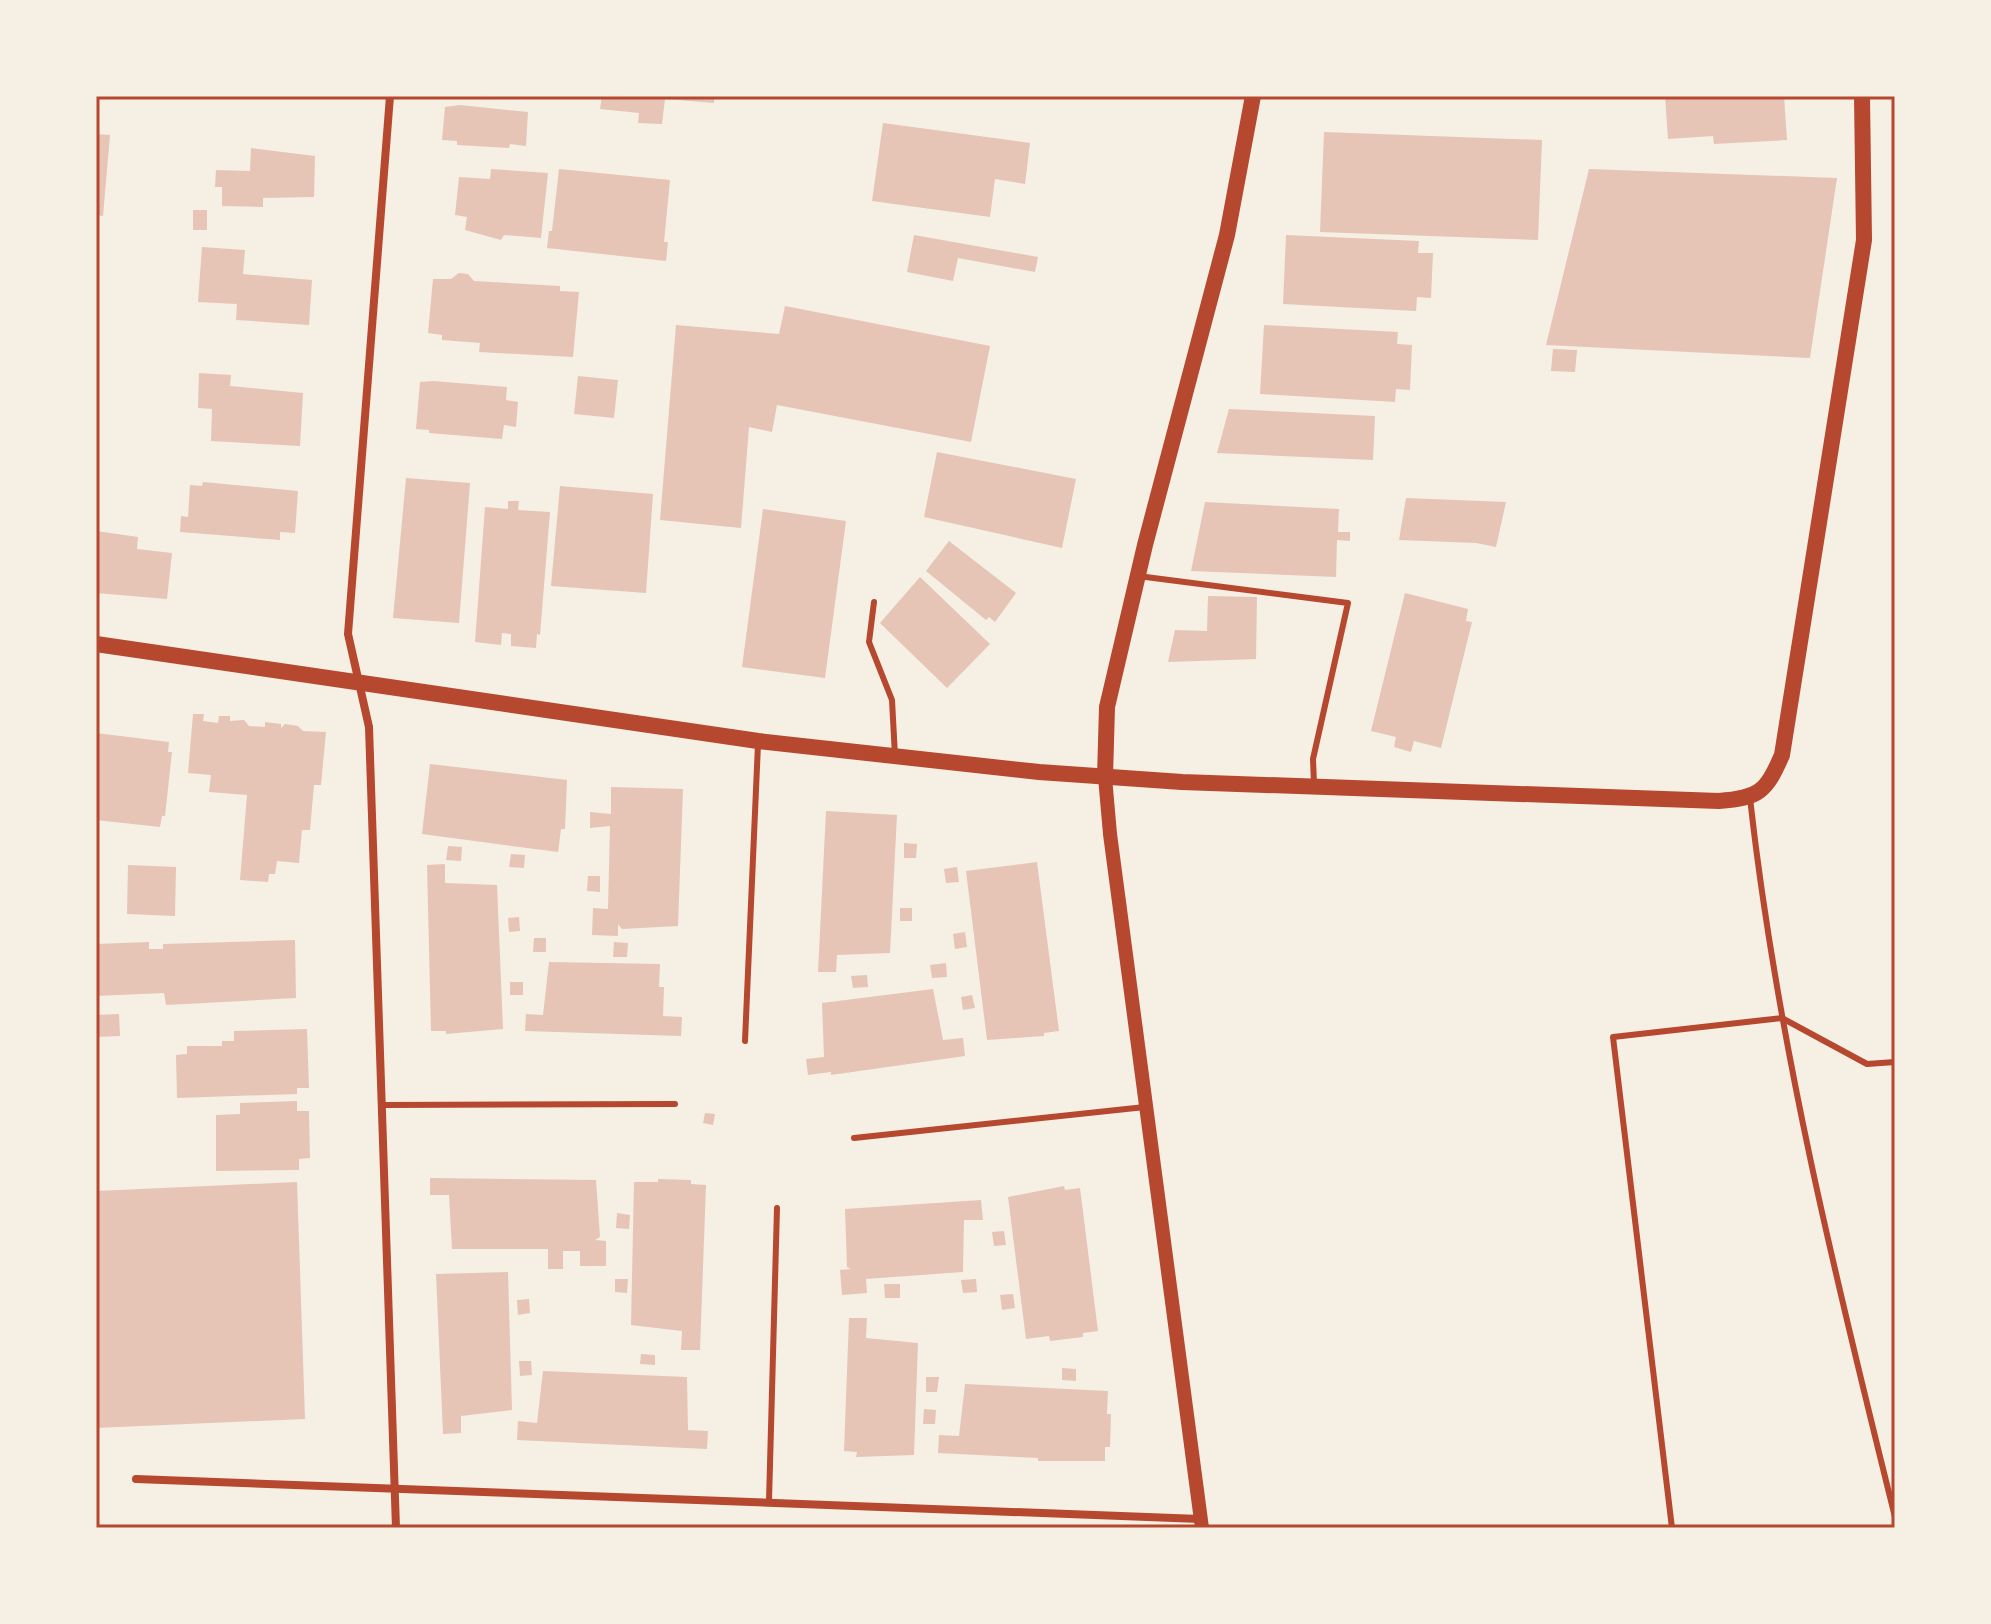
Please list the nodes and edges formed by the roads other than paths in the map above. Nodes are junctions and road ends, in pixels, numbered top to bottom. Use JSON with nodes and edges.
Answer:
{"nodes":[{"id":1,"x":390,"y":96,"type":"edge"},
{"id":2,"x":1253,"y":96,"type":"edge"},
{"id":3,"x":1862,"y":96,"type":"edge"},
{"id":4,"x":1138,"y":576,"type":"junction"},
{"id":5,"x":874,"y":602,"type":"dead end"},
{"id":6,"x":96,"y":644,"type":"edge"},
{"id":7,"x":360,"y":684,"type":"junction"},
{"id":8,"x":758,"y":741,"type":"junction"},
{"id":9,"x":895,"y":756,"type":"junction"},
{"id":10,"x":1105,"y":777,"type":"junction"},
{"id":11,"x":1314,"y":784,"type":"junction"},
{"id":12,"x":1750,"y":798,"type":"junction"},
{"id":13,"x":1782,"y":1018,"type":"junction"},
{"id":14,"x":745,"y":1041,"type":"dead end"},
{"id":15,"x":1895,"y":1062,"type":"edge"},
{"id":16,"x":675,"y":1104,"type":"dead end"},
{"id":17,"x":383,"y":1105,"type":"junction"},
{"id":18,"x":1145,"y":1107,"type":"junction"},
{"id":19,"x":854,"y":1138,"type":"dead end"},
{"id":20,"x":777,"y":1208,"type":"dead end"},
{"id":21,"x":136,"y":1479,"type":"dead end"},
{"id":22,"x":394,"y":1488,"type":"junction"},
{"id":23,"x":769,"y":1501,"type":"junction"},
{"id":24,"x":1895,"y":1517,"type":"edge"},
{"id":25,"x":1201,"y":1523,"type":"edge"},
{"id":26,"x":396,"y":1528,"type":"edge"},
{"id":27,"x":1672,"y":1528,"type":"edge"}],
"edges":[{"from":1,"to":7,"type":"street"},
{"from":2,"to":4,"type":"main road"},
{"from":3,"to":12,"type":"main road"},
{"from":4,"to":10,"type":"main road"},
{"from":4,"to":11,"type":"lane"},
{"from":5,"to":9,"type":"lane"},
{"from":6,"to":7,"type":"main road"},
{"from":7,"to":8,"type":"main road"},
{"from":7,"to":17,"type":"street"},
{"from":8,"to":9,"type":"main road"},
{"from":8,"to":14,"type":"lane"},
{"from":9,"to":10,"type":"main road"},
{"from":10,"to":11,"type":"main road"},
{"from":10,"to":18,"type":"street"},
{"from":11,"to":12,"type":"main road"},
{"from":12,"to":13,"type":"lane"},
{"from":13,"to":15,"type":"lane"},
{"from":13,"to":24,"type":"lane"},
{"from":13,"to":27,"type":"lane"},
{"from":16,"to":17,"type":"lane"},
{"from":17,"to":22,"type":"street"},
{"from":18,"to":19,"type":"lane"},
{"from":18,"to":25,"type":"street"},
{"from":20,"to":23,"type":"lane"},
{"from":21,"to":22,"type":"street"},
{"from":22,"to":23,"type":"street"},
{"from":22,"to":26,"type":"street"},
{"from":23,"to":25,"type":"street"}]}
